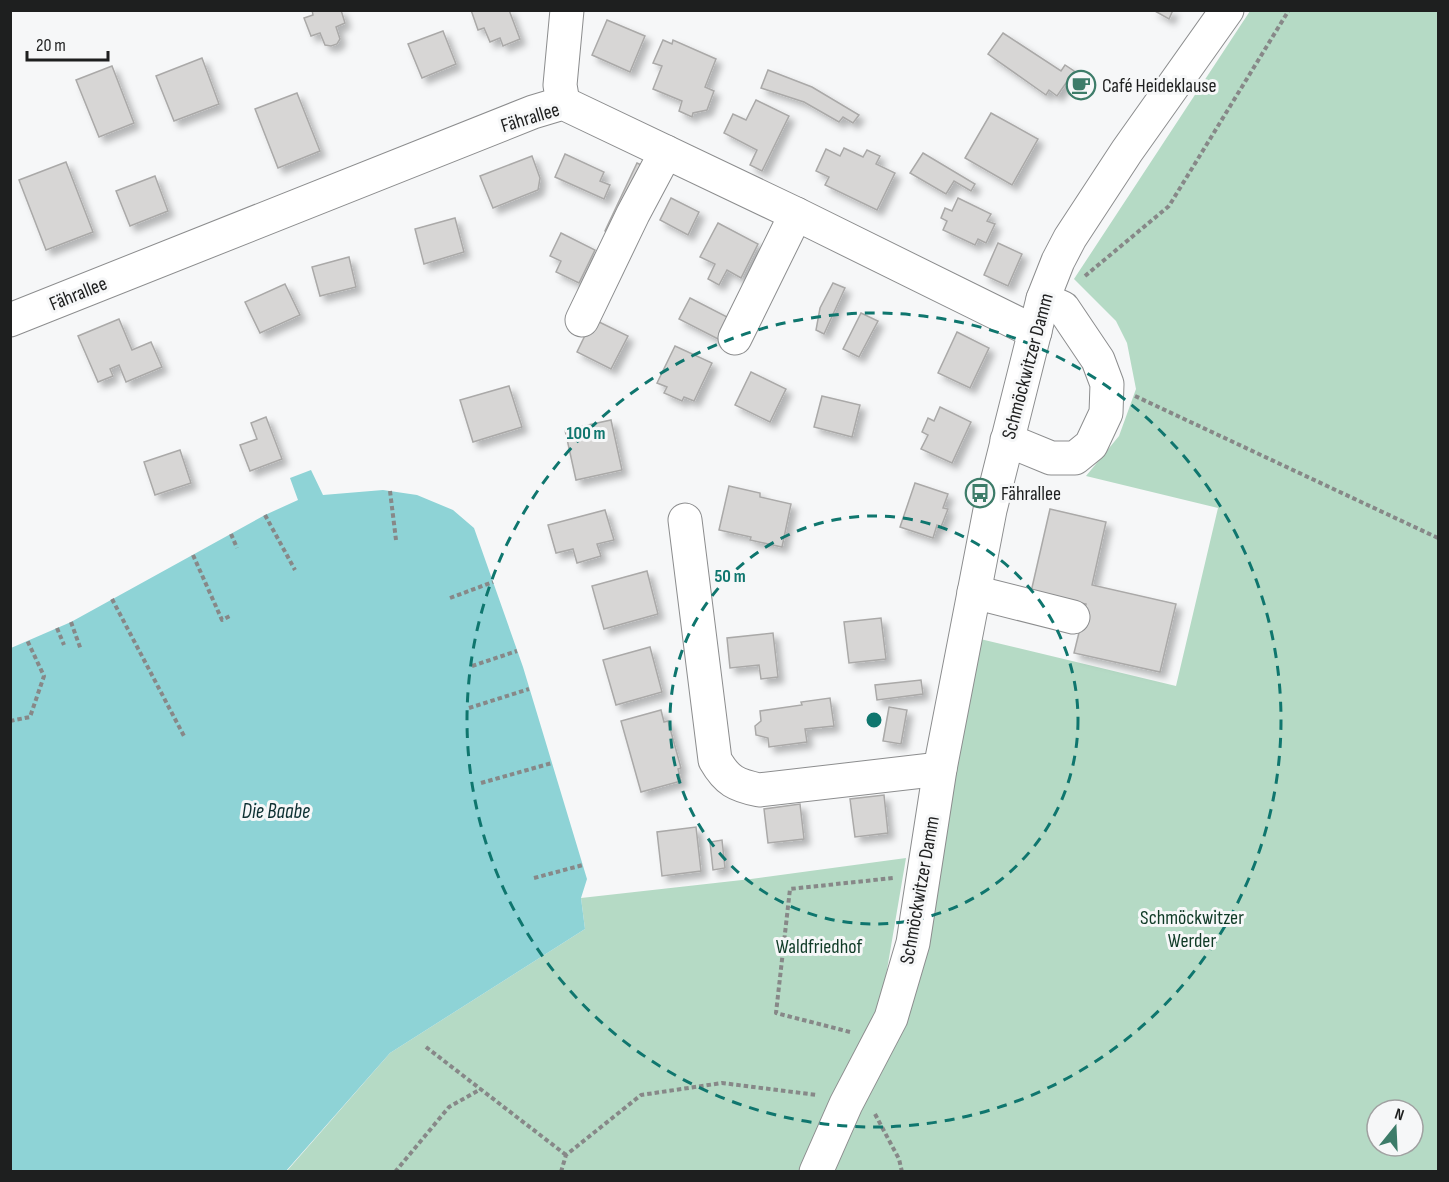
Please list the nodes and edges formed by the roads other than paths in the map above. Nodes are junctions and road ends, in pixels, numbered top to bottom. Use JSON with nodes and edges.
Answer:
{"nodes":[{"id":1,"x":567,"y":10,"type":"edge"},
{"id":2,"x":1227,"y":10,"type":"edge"},
{"id":3,"x":563,"y":103,"type":"junction"},
{"id":4,"x":666,"y":152,"type":"junction"},
{"id":5,"x":796,"y":214,"type":"junction"},
{"id":6,"x":1053,"y":304,"type":"junction"},
{"id":7,"x":10,"y":320,"type":"edge"},
{"id":8,"x":582,"y":320,"type":"dead end"},
{"id":9,"x":1035,"y":332,"type":"junction"},
{"id":10,"x":735,"y":338,"type":"dead end"},
{"id":11,"x":1008,"y":440,"type":"junction"},
{"id":12,"x":685,"y":520,"type":"dead end"},
{"id":13,"x":974,"y":592,"type":"junction"},
{"id":14,"x":1073,"y":617,"type":"dead end"},
{"id":15,"x":940,"y":769,"type":"junction"},
{"id":16,"x":816,"y":1172,"type":"edge"}],
"edges":[{"from":1,"to":3,"type":"street"},
{"from":2,"to":6,"type":"street","name":"Schmöckwitzer Damm"},
{"from":3,"to":4,"type":"street","name":"Fährallee"},
{"from":3,"to":7,"type":"street","name":"Fährallee"},
{"from":4,"to":5,"type":"street","name":"Fährallee"},
{"from":4,"to":8,"type":"street"},
{"from":5,"to":9,"type":"street","name":"Fährallee"},
{"from":5,"to":10,"type":"street"},
{"from":6,"to":9,"type":"street","name":"Schmöckwitzer Damm"},
{"from":6,"to":11,"type":"street"},
{"from":9,"to":11,"type":"street","name":"Schmöckwitzer Damm"},
{"from":11,"to":13,"type":"street","name":"Schmöckwitzer Damm"},
{"from":12,"to":15,"type":"street"},
{"from":13,"to":14,"type":"street"},
{"from":13,"to":15,"type":"street","name":"Schmöckwitzer Damm"},
{"from":15,"to":16,"type":"street","name":"Schmöckwitzer Damm"}]}
